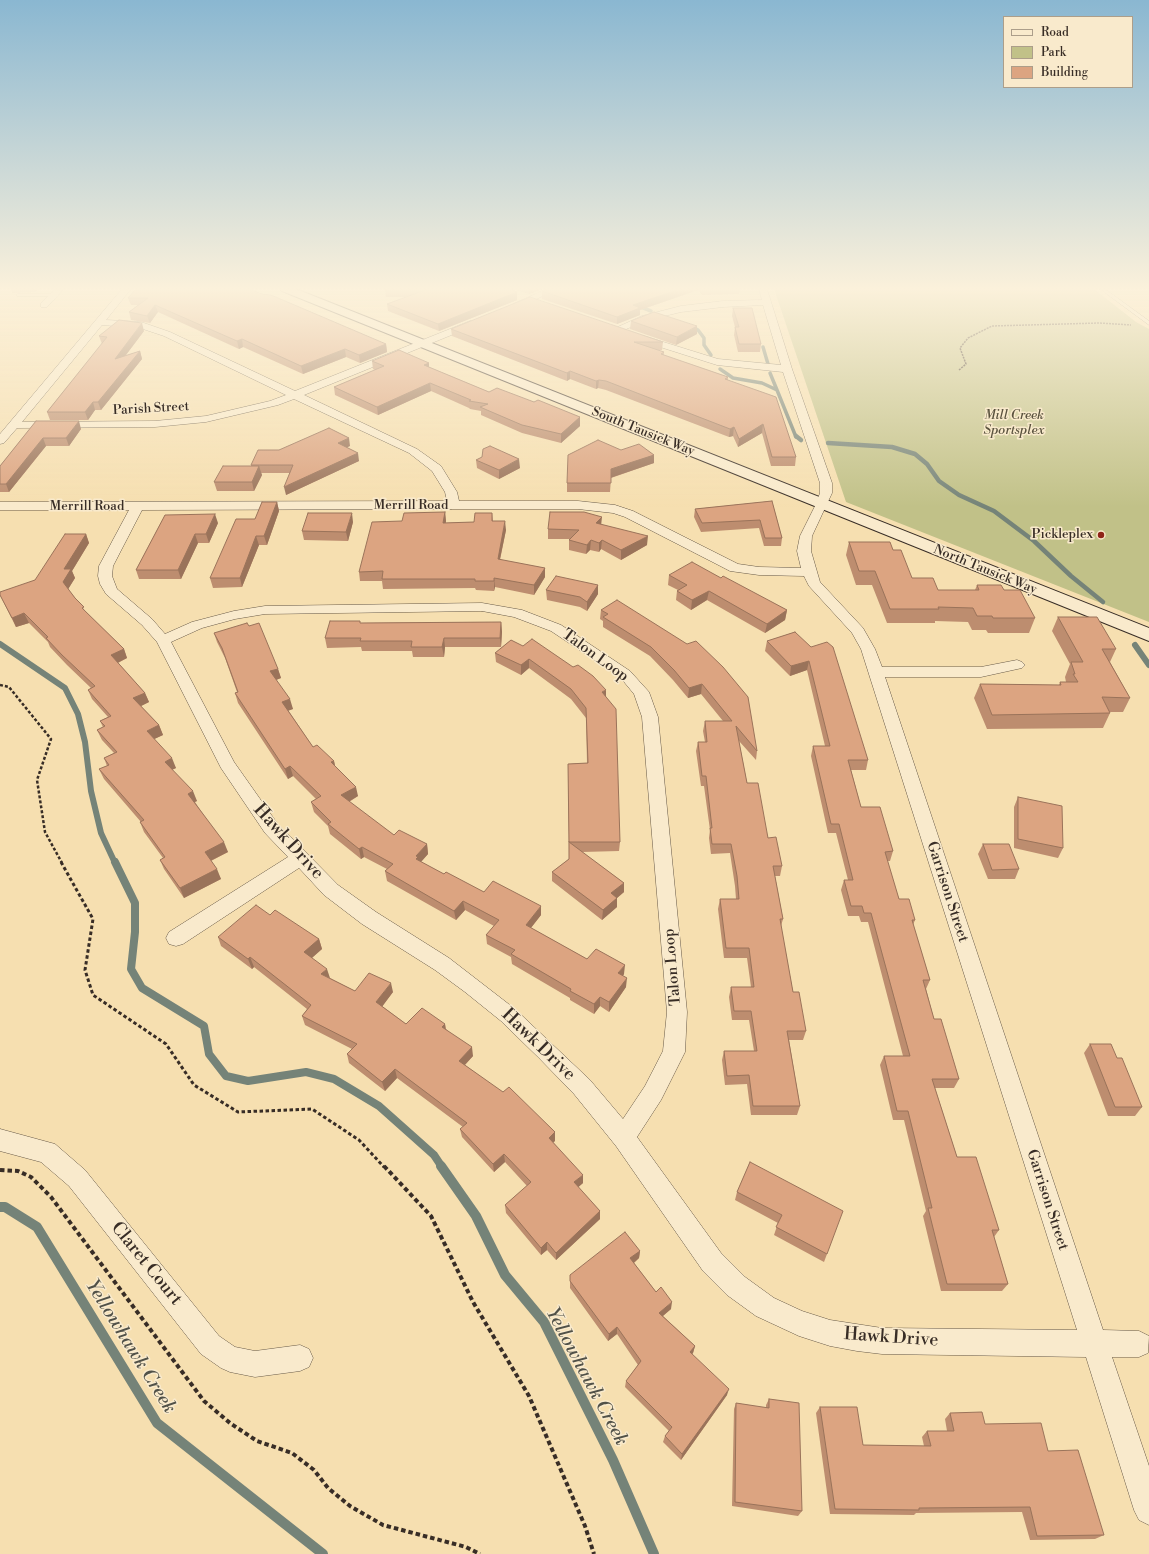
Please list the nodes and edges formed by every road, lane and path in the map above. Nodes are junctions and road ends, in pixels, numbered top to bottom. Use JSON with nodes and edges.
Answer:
{"nodes":[{"id":1,"x":67,"y":362,"type":"edge"},
{"id":2,"x":222,"y":362,"type":"edge"},
{"id":3,"x":380,"y":362,"type":"edge"},
{"id":4,"x":468,"y":362,"type":"edge"},
{"id":5,"x":716,"y":362,"type":"edge"},
{"id":6,"x":786,"y":362,"type":"edge"},
{"id":7,"x":965,"y":362,"type":"edge"},
{"id":8,"x":788,"y":369,"type":"junction"},
{"id":9,"x":959,"y":370,"type":"dead end"},
{"id":10,"x":294,"y":396,"type":"junction"},
{"id":11,"x":13,"y":425,"type":"junction"},
{"id":12,"x":0,"y":441,"type":"edge"},
{"id":13,"x":822,"y":504,"type":"junction"},
{"id":14,"x":0,"y":506,"type":"edge"},
{"id":15,"x":454,"y":506,"type":"junction"},
{"id":16,"x":138,"y":507,"type":"junction"},
{"id":17,"x":809,"y":572,"type":"junction"},
{"id":18,"x":1149,"y":635,"type":"edge"},
{"id":19,"x":163,"y":640,"type":"junction"},
{"id":20,"x":1017,"y":665,"type":"dead end"},
{"id":21,"x":876,"y":672,"type":"junction"},
{"id":22,"x":0,"y":685,"type":"edge"},
{"id":23,"x":299,"y":858,"type":"junction"},
{"id":24,"x":176,"y":938,"type":"dead end"},
{"id":25,"x":624,"y":1138,"type":"junction"},
{"id":26,"x":0,"y":1140,"type":"edge"},
{"id":27,"x":1093,"y":1343,"type":"junction"},
{"id":28,"x":1139,"y":1344,"type":"dead end"},
{"id":29,"x":300,"y":1358,"type":"dead end"},
{"id":30,"x":1149,"y":1510,"type":"edge"},
{"id":31,"x":594,"y":1554,"type":"edge"}],
"edges":[{"from":1,"to":11,"type":"street"},
{"from":2,"to":10,"type":"street"},
{"from":3,"to":10,"type":"street","name":"Parish Street"},
{"from":4,"to":13,"type":"main road","name":"South Tausick Way"},
{"from":5,"to":8,"type":"street"},
{"from":6,"to":8,"type":"street","name":"Garrison Street"},
{"from":7,"to":9,"type":"path"},
{"from":8,"to":13,"type":"street","name":"Garrison Street"},
{"from":10,"to":11,"type":"street","name":"Parish Street"},
{"from":10,"to":15,"type":"street"},
{"from":11,"to":12,"type":"street"},
{"from":13,"to":17,"type":"street","name":"Garrison Street"},
{"from":13,"to":18,"type":"main road","name":"North Tausick Way"},
{"from":14,"to":16,"type":"street","name":"Merrill Road"},
{"from":15,"to":16,"type":"street","name":"Merrill Road"},
{"from":15,"to":17,"type":"street","name":"Merrill Road"},
{"from":16,"to":19,"type":"street","name":"Hawk Drive"},
{"from":17,"to":21,"type":"street","name":"Garrison Street"},
{"from":19,"to":23,"type":"street","name":"Hawk Drive"},
{"from":19,"to":25,"type":"street","name":"Talon Loop"},
{"from":20,"to":21,"type":"street"},
{"from":21,"to":27,"type":"street","name":"Garrison Street"},
{"from":22,"to":31,"type":"path"},
{"from":23,"to":24,"type":"street"},
{"from":23,"to":25,"type":"street","name":"Hawk Drive"},
{"from":25,"to":27,"type":"street","name":"Hawk Drive"},
{"from":26,"to":29,"type":"street","name":"Claret Court"},
{"from":27,"to":28,"type":"street","name":"Hawk Drive"},
{"from":27,"to":30,"type":"street","name":"Garrison Street"}]}
